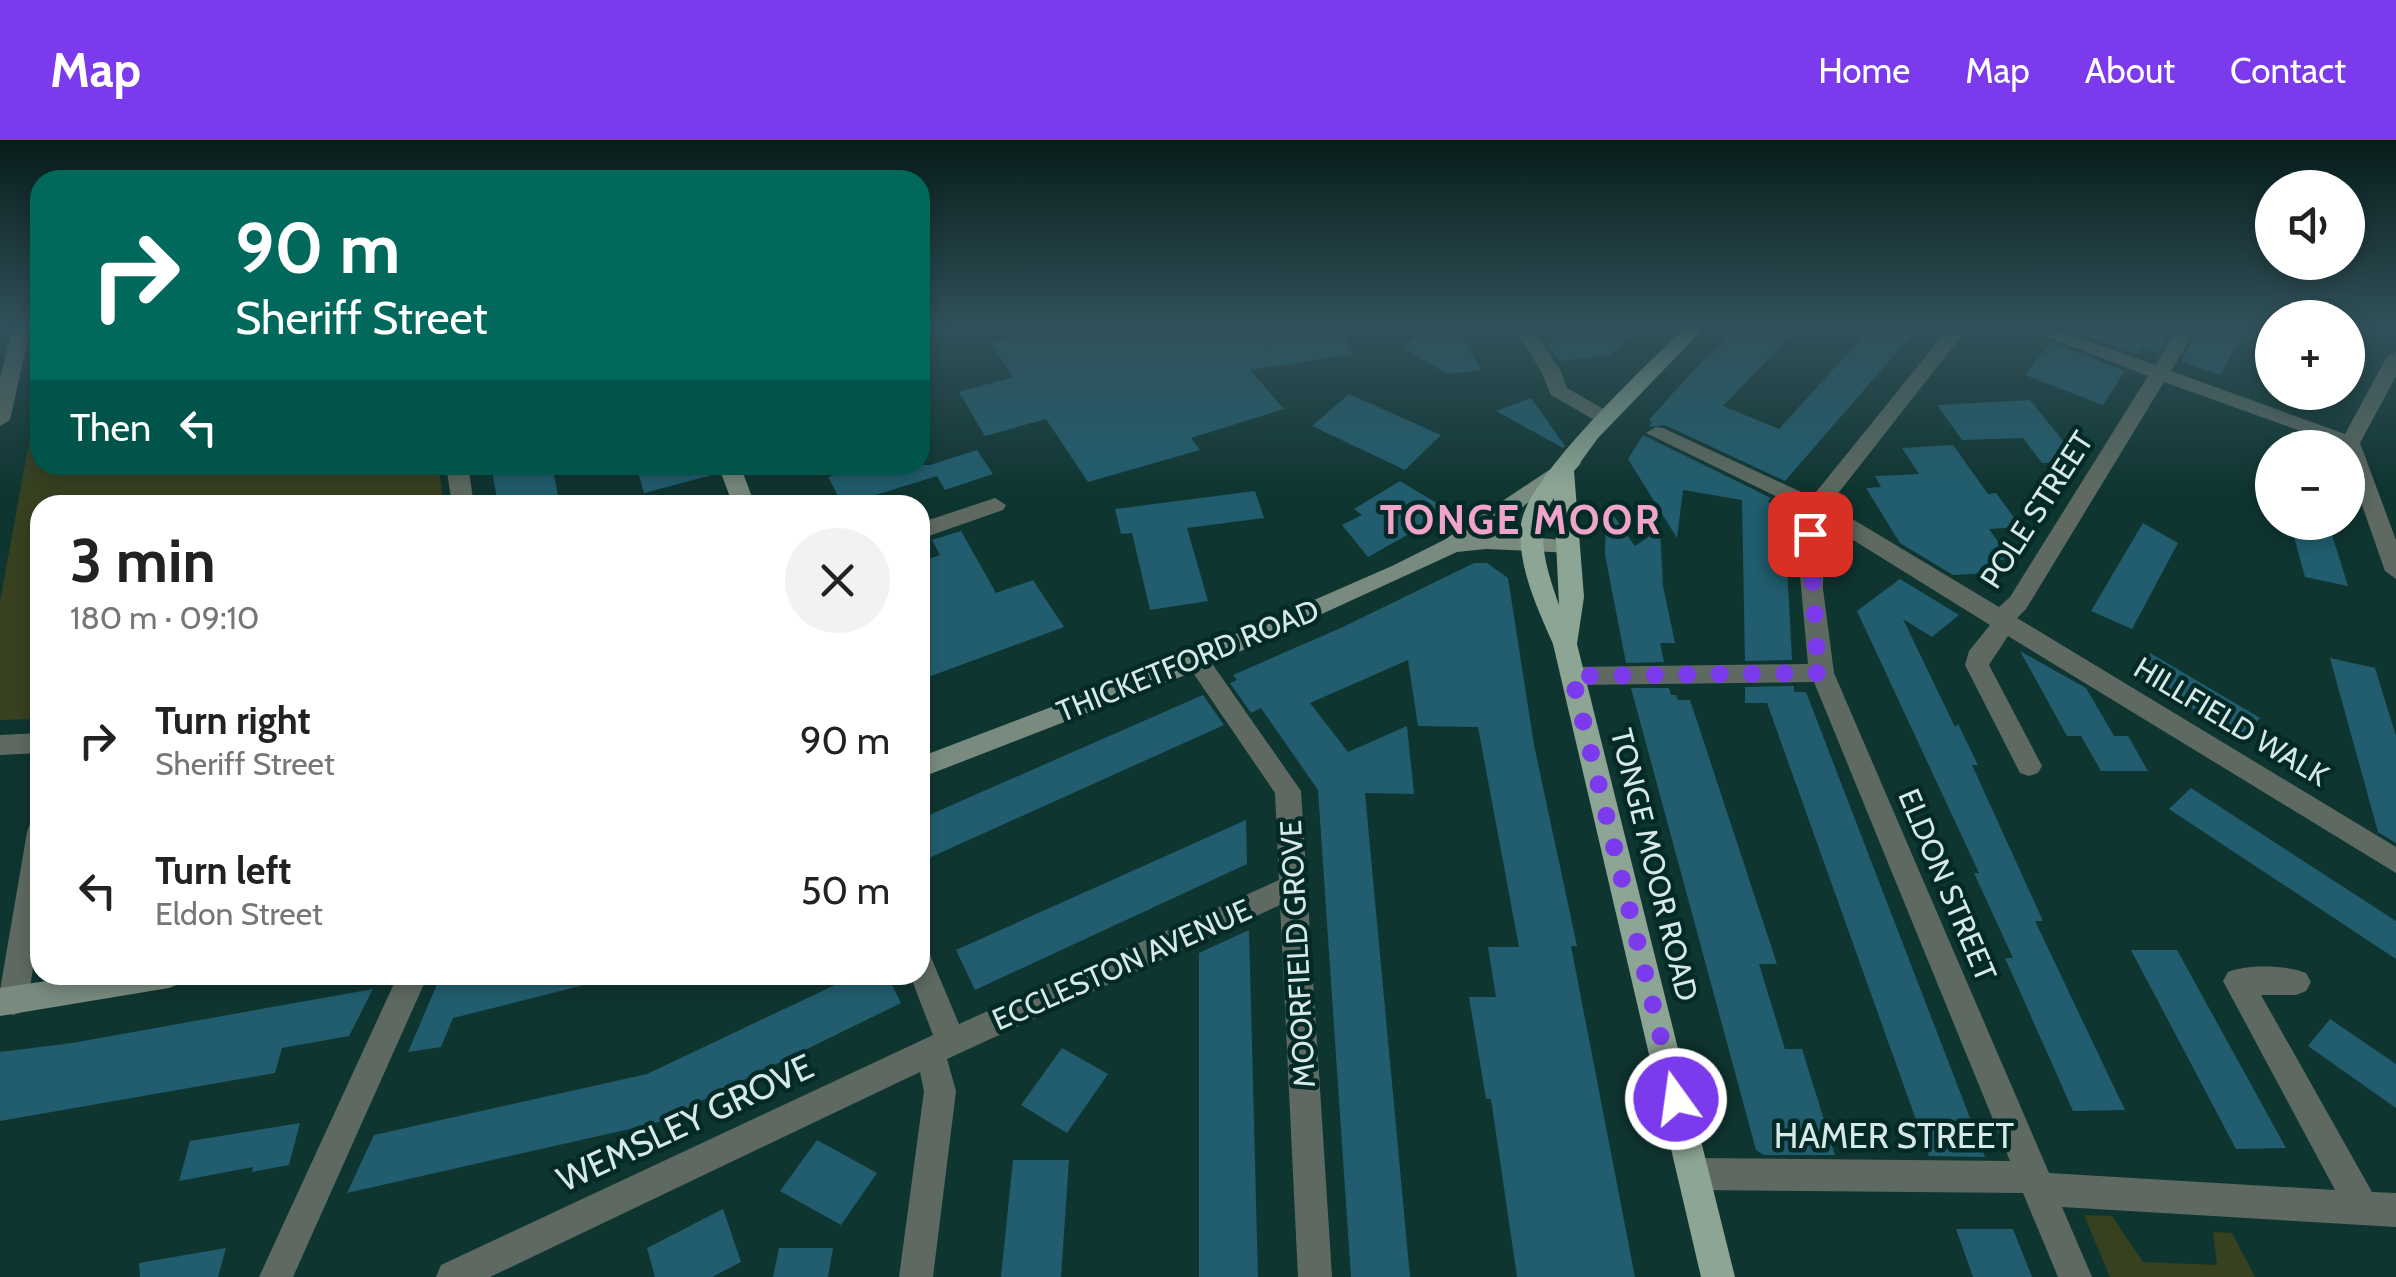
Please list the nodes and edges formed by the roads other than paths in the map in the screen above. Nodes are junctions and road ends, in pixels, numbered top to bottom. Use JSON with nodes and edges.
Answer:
{"nodes":[{"id":1,"x":4,"y":383,"type":"edge"},
{"id":2,"x":1555,"y":383,"type":"edge"},
{"id":3,"x":1640,"y":383,"type":"edge"},
{"id":4,"x":1916,"y":383,"type":"edge"},
{"id":5,"x":2153,"y":383,"type":"edge"},
{"id":6,"x":2184,"y":383,"type":"edge"},
{"id":7,"x":2382,"y":383,"type":"edge"},
{"id":8,"x":1605,"y":418,"type":"junction"},
{"id":9,"x":0,"y":420,"type":"edge"},
{"id":10,"x":2314,"y":430,"type":"edge"},
{"id":11,"x":2357,"y":430,"type":"edge"},
{"id":12,"x":1656,"y":433,"type":"dead end"},
{"id":13,"x":1567,"y":467,"type":"junction"},
{"id":14,"x":2365,"y":485,"type":"edge"},
{"id":15,"x":996,"y":506,"type":"dead end"},
{"id":16,"x":1816,"y":508,"type":"junction"},
{"id":17,"x":930,"y":521,"type":"edge"},
{"id":18,"x":1452,"y":544,"type":"junction"},
{"id":19,"x":1532,"y":545,"type":"junction"},
{"id":20,"x":1566,"y":548,"type":"junction"},
{"id":21,"x":2396,"y":571,"type":"edge"},
{"id":22,"x":2002,"y":621,"type":"junction"},
{"id":23,"x":1566,"y":644,"type":"junction"},
{"id":24,"x":1197,"y":660,"type":"junction"},
{"id":25,"x":1822,"y":673,"type":"junction"},
{"id":26,"x":1572,"y":676,"type":"junction"},
{"id":27,"x":30,"y":743,"type":"edge"},
{"id":28,"x":0,"y":744,"type":"edge"},
{"id":29,"x":930,"y":764,"type":"edge"},
{"id":30,"x":2029,"y":766,"type":"dead end"},
{"id":31,"x":2396,"y":861,"type":"edge"},
{"id":32,"x":30,"y":883,"type":"edge"},
{"id":33,"x":1292,"y":887,"type":"junction"},
{"id":34,"x":2296,"y":982,"type":"dead end"},
{"id":35,"x":107,"y":985,"type":"edge"},
{"id":36,"x":408,"y":985,"type":"edge"},
{"id":37,"x":925,"y":985,"type":"edge"},
{"id":38,"x":7,"y":1001,"type":"edge"},
{"id":39,"x":941,"y":1047,"type":"junction"},
{"id":40,"x":1694,"y":1174,"type":"junction"},
{"id":41,"x":2037,"y":1183,"type":"junction"},
{"id":42,"x":2362,"y":1207,"type":"junction"},
{"id":43,"x":2396,"y":1210,"type":"edge"},
{"id":44,"x":276,"y":1277,"type":"edge"},
{"id":45,"x":453,"y":1277,"type":"edge"},
{"id":46,"x":916,"y":1277,"type":"edge"},
{"id":47,"x":1315,"y":1277,"type":"edge"},
{"id":48,"x":1718,"y":1277,"type":"edge"},
{"id":49,"x":2075,"y":1277,"type":"edge"}],
"edges":[{"from":1,"to":9,"type":"street"},
{"from":2,"to":8,"type":"street"},
{"from":3,"to":8,"type":"main road","name":"TONGE MOOR ROAD"},
{"from":4,"to":16,"type":"street"},
{"from":5,"to":22,"type":"street","name":"POLE STREET"},
{"from":6,"to":10,"type":"street"},
{"from":7,"to":11,"type":"street"},
{"from":8,"to":13,"type":"main road","name":"TONGE MOOR ROAD"},
{"from":12,"to":16,"type":"street","name":"HILLFIELD WALK"},
{"from":13,"to":18,"type":"main road","name":"THICKETFORD ROAD"},
{"from":13,"to":19,"type":"main road","name":"TONGE MOOR ROAD"},
{"from":13,"to":20,"type":"main road","name":"TONGE MOOR ROAD"},
{"from":14,"to":21,"type":"street"},
{"from":15,"to":17,"type":"street"},
{"from":16,"to":22,"type":"street","name":"HILLFIELD WALK"},
{"from":16,"to":25,"type":"street","name":"ELDON STREET"},
{"from":18,"to":19,"type":"main road","name":"THICKETFORD ROAD"},
{"from":18,"to":24,"type":"main road","name":"THICKETFORD ROAD"},
{"from":19,"to":20,"type":"main road","name":"THICKETFORD ROAD"},
{"from":19,"to":23,"type":"main road","name":"TONGE MOOR ROAD"},
{"from":20,"to":23,"type":"main road","name":"TONGE MOOR ROAD"},
{"from":22,"to":30,"type":"street","name":"POLE STREET"},
{"from":22,"to":31,"type":"street","name":"HILLFIELD WALK"},
{"from":23,"to":26,"type":"main road","name":"TONGE MOOR ROAD"},
{"from":24,"to":29,"type":"main road","name":"THICKETFORD ROAD"},
{"from":24,"to":33,"type":"street","name":"MOORFIELD GROVE"},
{"from":25,"to":26,"type":"street"},
{"from":25,"to":41,"type":"street","name":"ELDON STREET"},
{"from":26,"to":40,"type":"main road","name":"TONGE MOOR ROAD"},
{"from":27,"to":28,"type":"street"},
{"from":32,"to":38,"type":"street"},
{"from":33,"to":39,"type":"street","name":"ECCLESTON AVENUE"},
{"from":33,"to":47,"type":"street","name":"MOORFIELD GROVE"},
{"from":34,"to":42,"type":"street"},
{"from":35,"to":38,"type":"main road"},
{"from":36,"to":44,"type":"street"},
{"from":37,"to":39,"type":"street"},
{"from":39,"to":45,"type":"street","name":"WEMSLEY GROVE"},
{"from":39,"to":46,"type":"street"},
{"from":40,"to":41,"type":"street","name":"HAMER STREET"},
{"from":40,"to":48,"type":"main road","name":"TONGE MOOR ROAD"},
{"from":41,"to":42,"type":"street","name":"HAMER STREET"},
{"from":41,"to":49,"type":"street","name":"ELDON STREET"},
{"from":42,"to":43,"type":"street","name":"HAMER STREET"}]}
